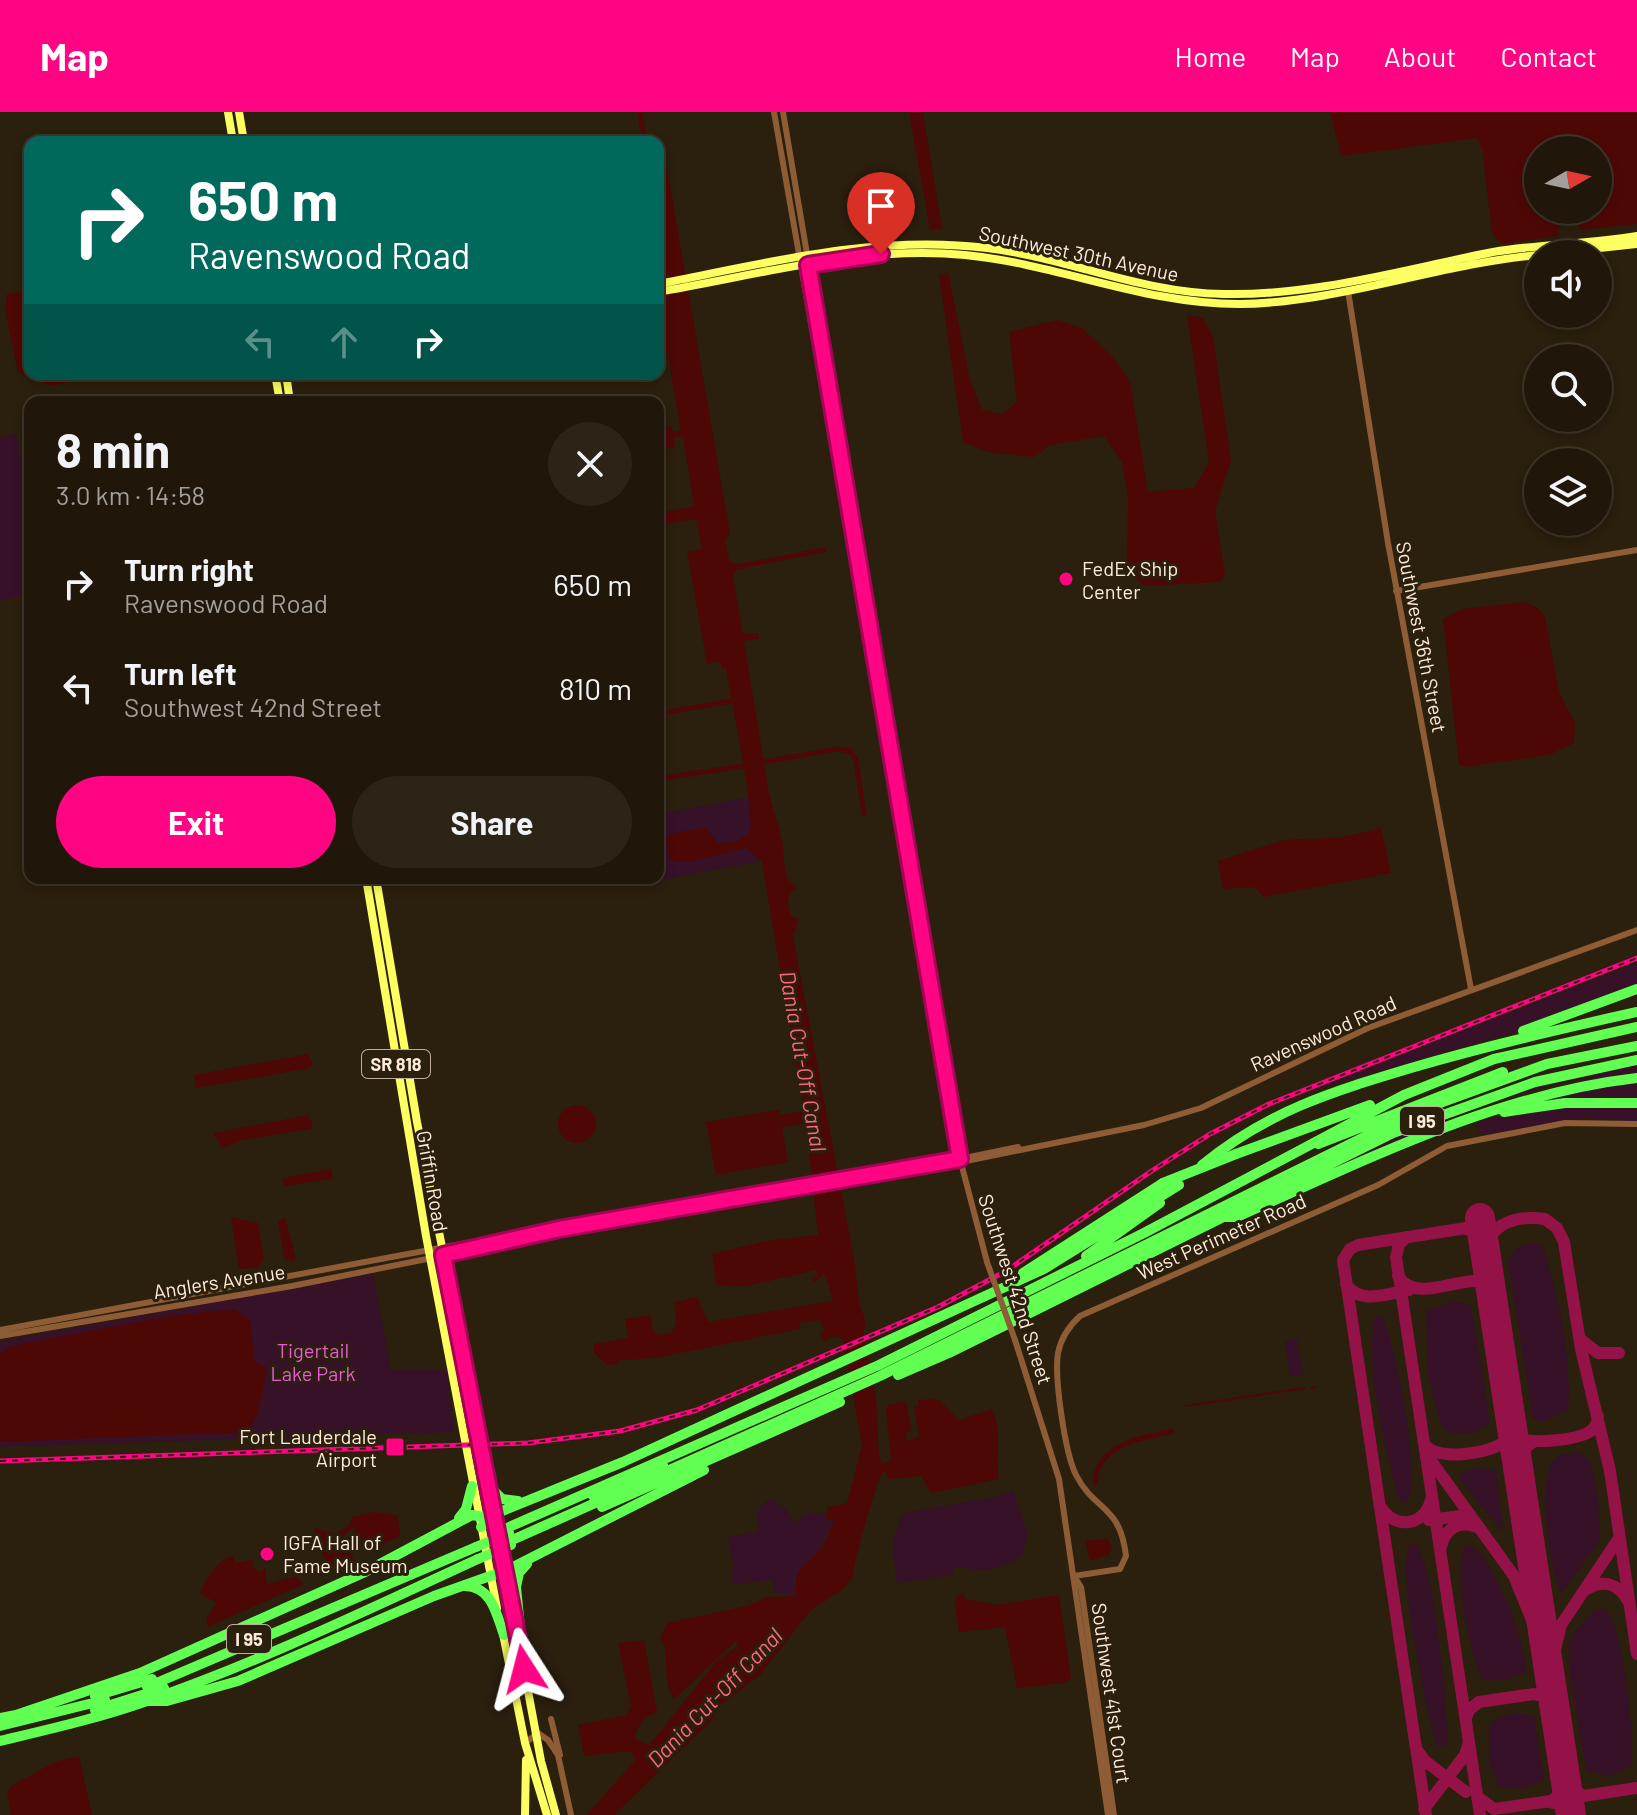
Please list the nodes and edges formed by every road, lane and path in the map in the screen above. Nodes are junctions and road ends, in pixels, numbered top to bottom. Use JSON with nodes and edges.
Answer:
{"nodes":[{"id":1,"x":228,"y":112,"type":"edge"},
{"id":2,"x":239,"y":112,"type":"edge"},
{"id":3,"x":774,"y":112,"type":"edge"},
{"id":4,"x":783,"y":112,"type":"edge"},
{"id":5,"x":232,"y":136,"type":"edge"},
{"id":6,"x":243,"y":136,"type":"edge"},
{"id":7,"x":1637,"y":236,"type":"edge"},
{"id":8,"x":1637,"y":244,"type":"edge"},
{"id":9,"x":1612,"y":247,"type":"edge"},
{"id":10,"x":1524,"y":256,"type":"edge"},
{"id":11,"x":803,"y":261,"type":"junction"},
{"id":12,"x":1469,"y":261,"type":"junction"},
{"id":13,"x":688,"y":283,"type":"junction"},
{"id":14,"x":664,"y":284,"type":"edge"},
{"id":15,"x":664,"y":290,"type":"edge"},
{"id":16,"x":1348,"y":291,"type":"junction"},
{"id":17,"x":1637,"y":550,"type":"edge"},
{"id":18,"x":1396,"y":591,"type":"junction"},
{"id":19,"x":869,"y":659,"type":"junction"},
{"id":20,"x":878,"y":672,"type":"junction"},
{"id":21,"x":896,"y":811,"type":"junction"},
{"id":22,"x":904,"y":821,"type":"junction"},
{"id":23,"x":367,"y":884,"type":"edge"},
{"id":24,"x":377,"y":884,"type":"edge"},
{"id":25,"x":1637,"y":930,"type":"edge"},
{"id":26,"x":1471,"y":989,"type":"junction"},
{"id":27,"x":1637,"y":989,"type":"edge"},
{"id":28,"x":1637,"y":1012,"type":"edge"},
{"id":29,"x":389,"y":1027,"type":"junction"},
{"id":30,"x":1637,"y":1027,"type":"edge"},
{"id":31,"x":937,"y":1029,"type":"junction"},
{"id":32,"x":1637,"y":1033,"type":"edge"},
{"id":33,"x":1637,"y":1039,"type":"edge"},
{"id":34,"x":1478,"y":1048,"type":"junction"},
{"id":35,"x":1637,"y":1048,"type":"edge"},
{"id":36,"x":1637,"y":1060,"type":"edge"},
{"id":37,"x":406,"y":1063,"type":"junction"},
{"id":38,"x":397,"y":1068,"type":"junction"},
{"id":39,"x":1637,"y":1078,"type":"edge"},
{"id":40,"x":1432,"y":1083,"type":"junction"},
{"id":41,"x":1637,"y":1103,"type":"edge"},
{"id":42,"x":415,"y":1115,"type":"junction"},
{"id":43,"x":1637,"y":1124,"type":"edge"},
{"id":44,"x":1444,"y":1128,"type":"junction"},
{"id":45,"x":1318,"y":1144,"type":"junction"},
{"id":46,"x":960,"y":1159,"type":"junction"},
{"id":47,"x":1179,"y":1185,"type":"junction"},
{"id":48,"x":1220,"y":1217,"type":"junction"},
{"id":49,"x":442,"y":1251,"type":"junction"},
{"id":50,"x":430,"y":1253,"type":"junction"},
{"id":51,"x":1029,"y":1292,"type":"junction"},
{"id":52,"x":982,"y":1297,"type":"junction"},
{"id":53,"x":0,"y":1333,"type":"edge"},
{"id":54,"x":447,"y":1341,"type":"junction"},
{"id":55,"x":880,"y":1373,"type":"junction"},
{"id":56,"x":469,"y":1386,"type":"junction"},
{"id":57,"x":847,"y":1388,"type":"junction"},
{"id":58,"x":457,"y":1389,"type":"junction"},
{"id":59,"x":477,"y":1424,"type":"junction"},
{"id":60,"x":753,"y":1441,"type":"junction"},
{"id":61,"x":1055,"y":1463,"type":"joint"},
{"id":62,"x":472,"y":1486,"type":"junction"},
{"id":63,"x":490,"y":1487,"type":"junction"},
{"id":64,"x":536,"y":1498,"type":"junction"},
{"id":65,"x":486,"y":1518,"type":"junction"},
{"id":66,"x":452,"y":1525,"type":"junction"},
{"id":67,"x":507,"y":1535,"type":"junction"},
{"id":68,"x":476,"y":1551,"type":"junction"},
{"id":69,"x":532,"y":1558,"type":"junction"},
{"id":70,"x":507,"y":1570,"type":"junction"},
{"id":71,"x":490,"y":1576,"type":"junction"},
{"id":72,"x":1074,"y":1576,"type":"junction"},
{"id":73,"x":463,"y":1586,"type":"junction"},
{"id":74,"x":504,"y":1635,"type":"junction"},
{"id":75,"x":524,"y":1669,"type":"junction"},
{"id":76,"x":148,"y":1701,"type":"junction"},
{"id":77,"x":16,"y":1715,"type":"junction"},
{"id":78,"x":0,"y":1718,"type":"edge"},
{"id":79,"x":551,"y":1719,"type":"dead end"},
{"id":80,"x":0,"y":1726,"type":"edge"},
{"id":81,"x":536,"y":1733,"type":"junction"},
{"id":82,"x":0,"y":1734,"type":"edge"},
{"id":83,"x":0,"y":1741,"type":"edge"},
{"id":84,"x":525,"y":1743,"type":"junction"},
{"id":85,"x":557,"y":1753,"type":"junction"},
{"id":86,"x":541,"y":1761,"type":"junction"},
{"id":87,"x":561,"y":1762,"type":"junction"},
{"id":88,"x":525,"y":1815,"type":"edge"},
{"id":89,"x":547,"y":1815,"type":"edge"},
{"id":90,"x":556,"y":1815,"type":"edge"},
{"id":91,"x":571,"y":1815,"type":"edge"},
{"id":92,"x":1111,"y":1815,"type":"edge"}],
"edges":[{"from":1,"to":5,"type":"main road"},
{"from":2,"to":6,"type":"main road"},
{"from":3,"to":11,"type":"street","name":"Southwest 42nd Street"},
{"from":4,"to":11,"type":"street","name":"Southwest 42nd Street"},
{"from":7,"to":12,"type":"main road","name":"Southwest 30th Avenue"},
{"from":8,"to":9,"type":"main road","name":"Southwest 30th Avenue"},
{"from":10,"to":12,"type":"main road","name":"Southwest 30th Avenue"},
{"from":11,"to":12,"type":"main road","name":"Southwest 30th Avenue"},
{"from":11,"to":13,"type":"main road","name":"Southwest 30th Avenue"},
{"from":11,"to":16,"type":"main road","name":"Southwest 30th Avenue"},
{"from":11,"to":19,"type":"street","name":"Southwest 42nd Street"},
{"from":11,"to":20,"type":"street","name":"Southwest 42nd Street"},
{"from":12,"to":16,"type":"main road","name":"Southwest 30th Avenue"},
{"from":13,"to":14,"type":"main road","name":"Southwest 30th Avenue"},
{"from":13,"to":15,"type":"main road","name":"Southwest 30th Avenue"},
{"from":16,"to":18,"type":"street","name":"Southwest 36th Street"},
{"from":17,"to":18,"type":"street"},
{"from":18,"to":26,"type":"street","name":"Southwest 36th Street"},
{"from":19,"to":20,"type":"street"},
{"from":19,"to":21,"type":"street","name":"Southwest 42nd Street"},
{"from":20,"to":22,"type":"street","name":"Southwest 42nd Street"},
{"from":21,"to":22,"type":"street"},
{"from":21,"to":31,"type":"street","name":"Southwest 42nd Street"},
{"from":22,"to":31,"type":"street","name":"Southwest 42nd Street"},
{"from":23,"to":29,"type":"main road","name":"Griffin Road","number":"SR 818"},
{"from":24,"to":37,"type":"main road","name":"Griffin Road","number":"SR 818"},
{"from":25,"to":26,"type":"street","name":"Ravenswood Road"},
{"from":26,"to":46,"type":"street","name":"Ravenswood Road"},
{"from":27,"to":34,"type":"highway"},
{"from":28,"to":34,"type":"highway"},
{"from":29,"to":37,"type":"main road"},
{"from":29,"to":38,"type":"main road","name":"Griffin Road","number":"SR 818"},
{"from":30,"to":40,"type":"highway","number":"I 95"},
{"from":31,"to":46,"type":"street","name":"Southwest 42nd Street"},
{"from":32,"to":45,"type":"highway"},
{"from":33,"to":45,"type":"highway"},
{"from":34,"to":47,"type":"highway"},
{"from":35,"to":55,"type":"highway"},
{"from":36,"to":48,"type":"highway","number":"I 95"},
{"from":37,"to":42,"type":"main road","name":"Griffin Road","number":"SR 818"},
{"from":38,"to":42,"type":"main road"},
{"from":38,"to":50,"type":"main road","name":"Griffin Road","number":"SR 818"},
{"from":39,"to":44,"type":"highway"},
{"from":40,"to":51,"type":"highway","number":"I 95"},
{"from":40,"to":52,"type":"highway","bridge":true},
{"from":41,"to":44,"type":"highway"},
{"from":42,"to":49,"type":"main road","name":"Griffin Road","number":"SR 818"},
{"from":43,"to":72,"type":"street","name":"West Perimeter Road"},
{"from":44,"to":48,"type":"highway"},
{"from":45,"to":55,"type":"highway"},
{"from":46,"to":49,"type":"street","name":"Ravenswood Road"},
{"from":46,"to":61,"type":"street","name":"Southwest 42nd Street","bridge":true},
{"from":47,"to":51,"type":"highway"},
{"from":47,"to":52,"type":"highway"},
{"from":48,"to":55,"type":"highway","number":"I 95"},
{"from":49,"to":50,"type":"street","name":"Anglers Avenue"},
{"from":49,"to":56,"type":"main road","name":"Griffin Road","number":"SR 818"},
{"from":50,"to":53,"type":"street","name":"Anglers Avenue"},
{"from":50,"to":54,"type":"main road","name":"Griffin Road","number":"SR 818"},
{"from":51,"to":55,"type":"highway","number":"I 95"},
{"from":52,"to":64,"type":"highway"},
{"from":54,"to":56,"type":"main road"},
{"from":54,"to":58,"type":"main road","name":"Griffin Road","number":"SR 818"},
{"from":55,"to":57,"type":"highway","number":"I 95"},
{"from":55,"to":57,"type":"highway","number":"I 95"},
{"from":56,"to":59,"type":"main road","name":"Griffin Road","number":"SR 818"},
{"from":57,"to":60,"type":"highway","number":"I 95"},
{"from":57,"to":67,"type":"highway","number":"I 95"},
{"from":58,"to":59,"type":"main road"},
{"from":58,"to":62,"type":"main road","name":"Griffin Road","number":"SR 818"},
{"from":59,"to":63,"type":"main road","name":"Griffin Road","number":"SR 818"},
{"from":60,"to":67,"type":"highway","number":"I 95"},
{"from":60,"to":69,"type":"highway"},
{"from":61,"to":72,"type":"street","name":"Southwest 41st Court"},
{"from":62,"to":65,"type":"main road","name":"Griffin Road","number":"SR 818"},
{"from":62,"to":66,"type":"highway"},
{"from":63,"to":64,"type":"highway"},
{"from":63,"to":65,"type":"main road","name":"Griffin Road","number":"SR 818"},
{"from":64,"to":65,"type":"highway"},
{"from":65,"to":66,"type":"highway"},
{"from":65,"to":67,"type":"highway"},
{"from":65,"to":71,"type":"main road","name":"Griffin Road","number":"SR 818"},
{"from":66,"to":77,"type":"highway"},
{"from":67,"to":68,"type":"highway","number":"I 95","bridge":true},
{"from":67,"to":68,"type":"highway","number":"I 95","bridge":true},
{"from":67,"to":70,"type":"main road"},
{"from":68,"to":76,"type":"highway","number":"I 95"},
{"from":68,"to":77,"type":"highway","number":"I 95"},
{"from":68,"to":80,"type":"highway"},
{"from":68,"to":82,"type":"highway"},
{"from":69,"to":70,"type":"highway"},
{"from":69,"to":75,"type":"highway"},
{"from":70,"to":71,"type":"highway"},
{"from":70,"to":75,"type":"main road"},
{"from":71,"to":73,"type":"highway"},
{"from":71,"to":74,"type":"main road","name":"Griffin Road","number":"SR 818"},
{"from":72,"to":92,"type":"street","name":"Southwest 41st Court"},
{"from":73,"to":74,"type":"highway"},
{"from":73,"to":76,"type":"highway"},
{"from":74,"to":84,"type":"main road","name":"Griffin Road","number":"SR 818"},
{"from":75,"to":81,"type":"main road"},
{"from":76,"to":83,"type":"highway","number":"I 95"},
{"from":77,"to":78,"type":"highway","number":"I 95"},
{"from":79,"to":87,"type":"street"},
{"from":81,"to":84,"type":"street"},
{"from":81,"to":85,"type":"street"},
{"from":81,"to":86,"type":"main road"},
{"from":84,"to":88,"type":"main road"},
{"from":84,"to":89,"type":"main road","name":"Griffin Road","number":"SR 818"},
{"from":85,"to":86,"type":"street"},
{"from":85,"to":87,"type":"street"},
{"from":86,"to":90,"type":"main road"},
{"from":87,"to":91,"type":"street"}]}
